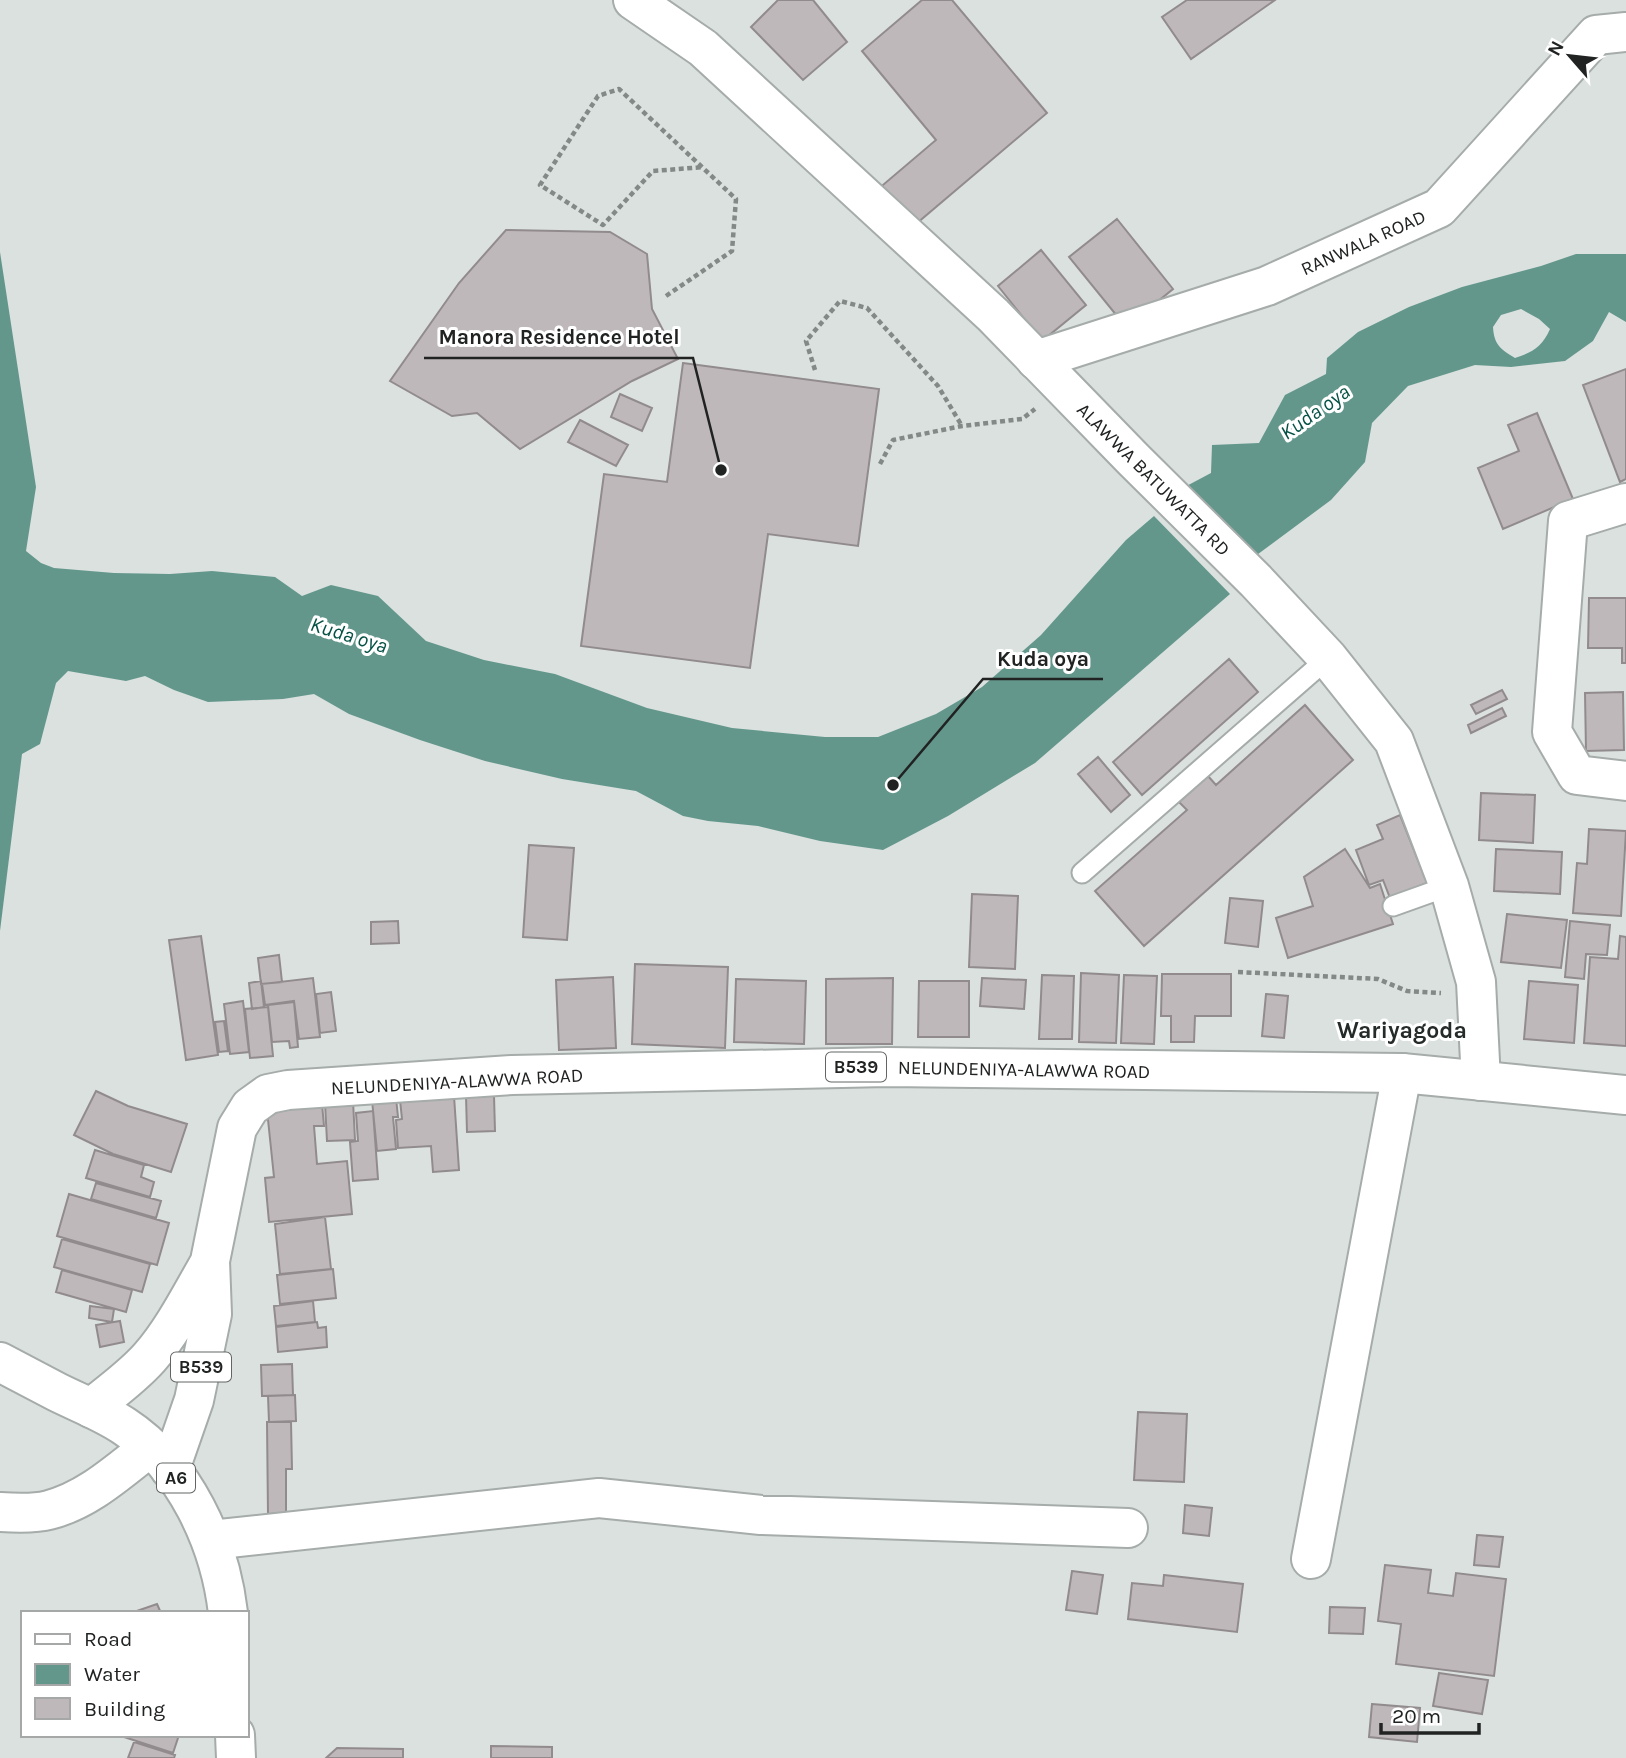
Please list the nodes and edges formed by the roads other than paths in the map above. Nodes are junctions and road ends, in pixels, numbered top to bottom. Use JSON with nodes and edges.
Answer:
{"nodes":[{"id":1,"x":633,"y":0,"type":"edge"},
{"id":2,"x":1626,"y":32,"type":"edge"},
{"id":3,"x":1036,"y":360,"type":"junction"},
{"id":4,"x":1626,"y":503,"type":"edge"},
{"id":5,"x":1328,"y":658,"type":"junction"},
{"id":6,"x":1626,"y":781,"type":"edge"},
{"id":7,"x":1082,"y":873,"type":"dead end"},
{"id":8,"x":1449,"y":886,"type":"junction"},
{"id":9,"x":1393,"y":906,"type":"dead end"},
{"id":10,"x":1402,"y":1073,"type":"junction"},
{"id":11,"x":1481,"y":1080,"type":"junction"},
{"id":12,"x":1626,"y":1095,"type":"edge"},
{"id":13,"x":210,"y":1261,"type":"junction"},
{"id":14,"x":0,"y":1362,"type":"edge"},
{"id":15,"x":75,"y":1400,"type":"junction"},
{"id":16,"x":160,"y":1458,"type":"junction"},
{"id":17,"x":5,"y":1512,"type":"edge"},
{"id":18,"x":1128,"y":1528,"type":"dead end"},
{"id":19,"x":211,"y":1540,"type":"junction"},
{"id":20,"x":1311,"y":1559,"type":"dead end"},
{"id":21,"x":228,"y":1611,"type":"edge"},
{"id":22,"x":235,"y":1737,"type":"edge"},
{"id":23,"x":236,"y":1758,"type":"edge"}],
"edges":[{"from":1,"to":3,"type":"main road","name":"ALAWWA BATUWATTA RD"},
{"from":2,"to":3,"type":"main road","name":"RANWALA ROAD"},
{"from":3,"to":5,"type":"main road","name":"ALAWWA BATUWATTA RD"},
{"from":4,"to":6,"type":"main road"},
{"from":5,"to":7,"type":"lane"},
{"from":5,"to":8,"type":"main road","name":"ALAWWA BATUWATTA RD"},
{"from":8,"to":9,"type":"lane"},
{"from":8,"to":11,"type":"main road","name":"ALAWWA BATUWATTA RD"},
{"from":10,"to":11,"type":"main road","name":"NELUNDENIYA-ALAWWA ROAD","number":"B539"},
{"from":10,"to":13,"type":"main road","name":"NELUNDENIYA-ALAWWA ROAD","number":"B539"},
{"from":10,"to":20,"type":"main road"},
{"from":11,"to":12,"type":"main road","name":"NELUNDENIYA-ALAWWA ROAD","number":"B539"},
{"from":13,"to":15,"type":"main road","name":"NELUNDENIYA-ALAWWA ROAD","number":"B539"},
{"from":13,"to":16,"type":"main road","name":"NELUNDENIYA-ALAWWA ROAD","number":"B539"},
{"from":14,"to":15,"type":"main road","number":"A6"},
{"from":15,"to":16,"type":"main road","number":"A6"},
{"from":16,"to":17,"type":"main road"},
{"from":16,"to":19,"type":"main road","number":"A6"},
{"from":18,"to":19,"type":"main road"},
{"from":19,"to":21,"type":"main road","number":"A6"},
{"from":22,"to":23,"type":"main road"}]}
